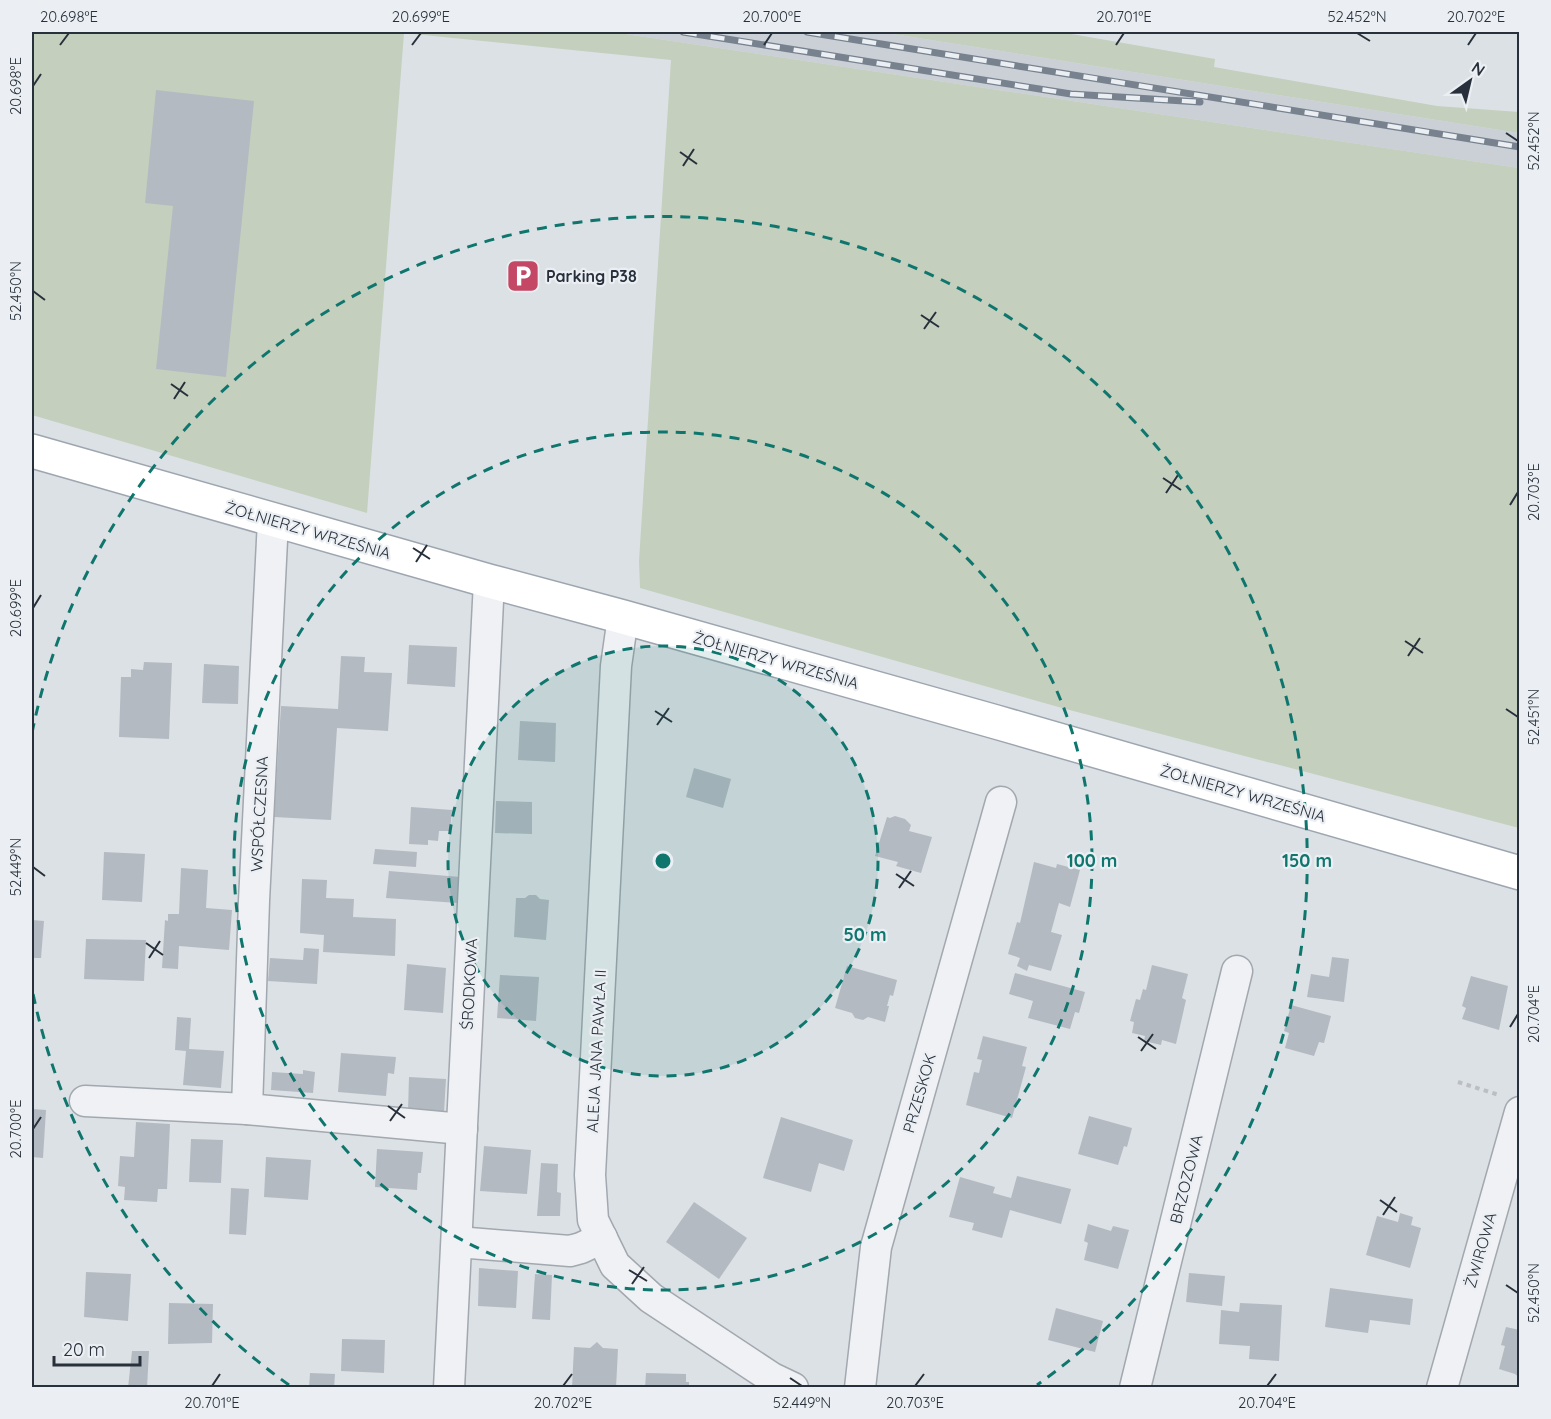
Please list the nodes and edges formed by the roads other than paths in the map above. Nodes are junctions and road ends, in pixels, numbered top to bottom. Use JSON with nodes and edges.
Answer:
{"nodes":[{"id":1,"x":32,"y":451,"type":"edge"},
{"id":2,"x":273,"y":520,"type":"junction"},
{"id":3,"x":489,"y":581,"type":"junction"},
{"id":4,"x":623,"y":617,"type":"junction"},
{"id":5,"x":1001,"y":802,"type":"dead end"},
{"id":6,"x":1520,"y":873,"type":"edge"},
{"id":7,"x":1236,"y":971,"type":"dead end"},
{"id":8,"x":85,"y":1101,"type":"dead end"},
{"id":9,"x":1514,"y":1106,"type":"edge"},
{"id":10,"x":247,"y":1108,"type":"junction"},
{"id":11,"x":462,"y":1129,"type":"junction"},
{"id":12,"x":602,"y":1238,"type":"junction"},
{"id":13,"x":457,"y":1242,"type":"junction"},
{"id":14,"x":449,"y":1388,"type":"edge"},
{"id":15,"x":793,"y":1388,"type":"edge"},
{"id":16,"x":860,"y":1388,"type":"edge"},
{"id":17,"x":1135,"y":1388,"type":"edge"},
{"id":18,"x":1442,"y":1388,"type":"edge"}],
"edges":[{"from":1,"to":2,"type":"main road","name":"ŻOŁNIERZY WRZEŚNIA"},
{"from":2,"to":3,"type":"main road","name":"ŻOŁNIERZY WRZEŚNIA"},
{"from":2,"to":10,"type":"street","name":"WSPÓŁCZESNA"},
{"from":3,"to":4,"type":"main road","name":"ŻOŁNIERZY WRZEŚNIA"},
{"from":3,"to":11,"type":"street","name":"ŚRODKOWA"},
{"from":4,"to":6,"type":"main road","name":"ŻOŁNIERZY WRZEŚNIA"},
{"from":4,"to":12,"type":"street","name":"ALEJA JANA PAWŁA II"},
{"from":5,"to":16,"type":"street","name":"PRZESKOK"},
{"from":7,"to":17,"type":"street","name":"BRZOZOWA"},
{"from":8,"to":10,"type":"street"},
{"from":9,"to":18,"type":"street","name":"ŻWIROWA"},
{"from":10,"to":11,"type":"street"},
{"from":11,"to":13,"type":"street","name":"ŚRODKOWA"},
{"from":12,"to":13,"type":"street"},
{"from":12,"to":15,"type":"street","name":"ALEJA JANA PAWŁA II"},
{"from":13,"to":14,"type":"street","name":"ŚRODKOWA"}]}
